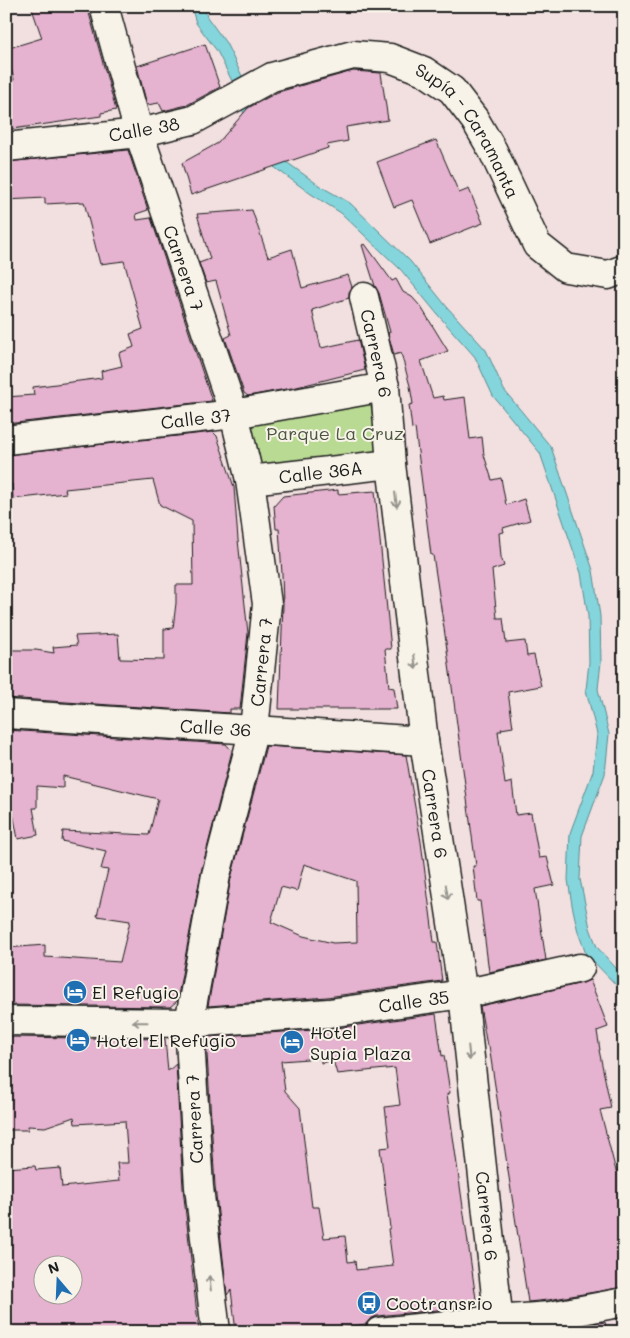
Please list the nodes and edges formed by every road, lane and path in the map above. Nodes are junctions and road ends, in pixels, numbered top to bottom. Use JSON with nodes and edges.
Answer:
{"nodes":[{"id":1,"x":104,"y":6,"type":"edge"},
{"id":2,"x":272,"y":78,"type":"joint"},
{"id":3,"x":139,"y":133,"type":"junction"},
{"id":4,"x":6,"y":147,"type":"edge"},
{"id":5,"x":624,"y":269,"type":"edge"},
{"id":6,"x":364,"y":297,"type":"dead end"},
{"id":7,"x":384,"y":387,"type":"junction"},
{"id":8,"x":234,"y":414,"type":"junction"},
{"id":9,"x":6,"y":440,"type":"edge"},
{"id":10,"x":392,"y":464,"type":"junction"},
{"id":11,"x":250,"y":480,"type":"junction"},
{"id":12,"x":6,"y":714,"type":"edge"},
{"id":13,"x":254,"y":729,"type":"junction"},
{"id":14,"x":424,"y":741,"type":"junction"},
{"id":15,"x":580,"y":968,"type":"dead end"},
{"id":16,"x":463,"y":994,"type":"junction"},
{"id":17,"x":6,"y":1021,"type":"edge"},
{"id":18,"x":189,"y":1023,"type":"junction"},
{"id":19,"x":624,"y":1302,"type":"edge"},
{"id":20,"x":498,"y":1326,"type":"edge"},
{"id":21,"x":216,"y":1332,"type":"edge"},
{"id":22,"x":379,"y":1332,"type":"edge"}],
"edges":[{"from":1,"to":3,"type":"street","name":"Carrera 7"},
{"from":2,"to":3,"type":"street","name":"Calle 38"},
{"from":2,"to":5,"type":"street","name":"Supía - Caramanta"},
{"from":3,"to":4,"type":"street","name":"Calle 38"},
{"from":3,"to":8,"type":"street","name":"Carrera 7"},
{"from":6,"to":7,"type":"street","name":"Carrera 6"},
{"from":7,"to":8,"type":"street","name":"Calle 37"},
{"from":7,"to":10,"type":"street","name":"Carrera 6"},
{"from":8,"to":9,"type":"street","name":"Calle 37"},
{"from":8,"to":11,"type":"street","name":"Carrera 7"},
{"from":10,"to":11,"type":"street","name":"Calle 36A"},
{"from":10,"to":14,"type":"street","name":"Carrera 6","one_way":true},
{"from":11,"to":13,"type":"street","name":"Carrera 7"},
{"from":12,"to":13,"type":"street","name":"Calle 36"},
{"from":13,"to":14,"type":"street","name":"Calle 36"},
{"from":13,"to":18,"type":"street","name":"Carrera 7"},
{"from":14,"to":16,"type":"street","name":"Carrera 6","one_way":true},
{"from":15,"to":16,"type":"street","name":"Calle 35"},
{"from":16,"to":18,"type":"street","name":"Calle 35"},
{"from":16,"to":20,"type":"street","name":"Carrera 6","one_way":true},
{"from":18,"to":17,"type":"street","name":"Calle 35","one_way":true},
{"from":21,"to":18,"type":"street","name":"Carrera 7","one_way":true},
{"from":19,"to":20,"type":"street"},
{"from":20,"to":22,"type":"street"}]}
